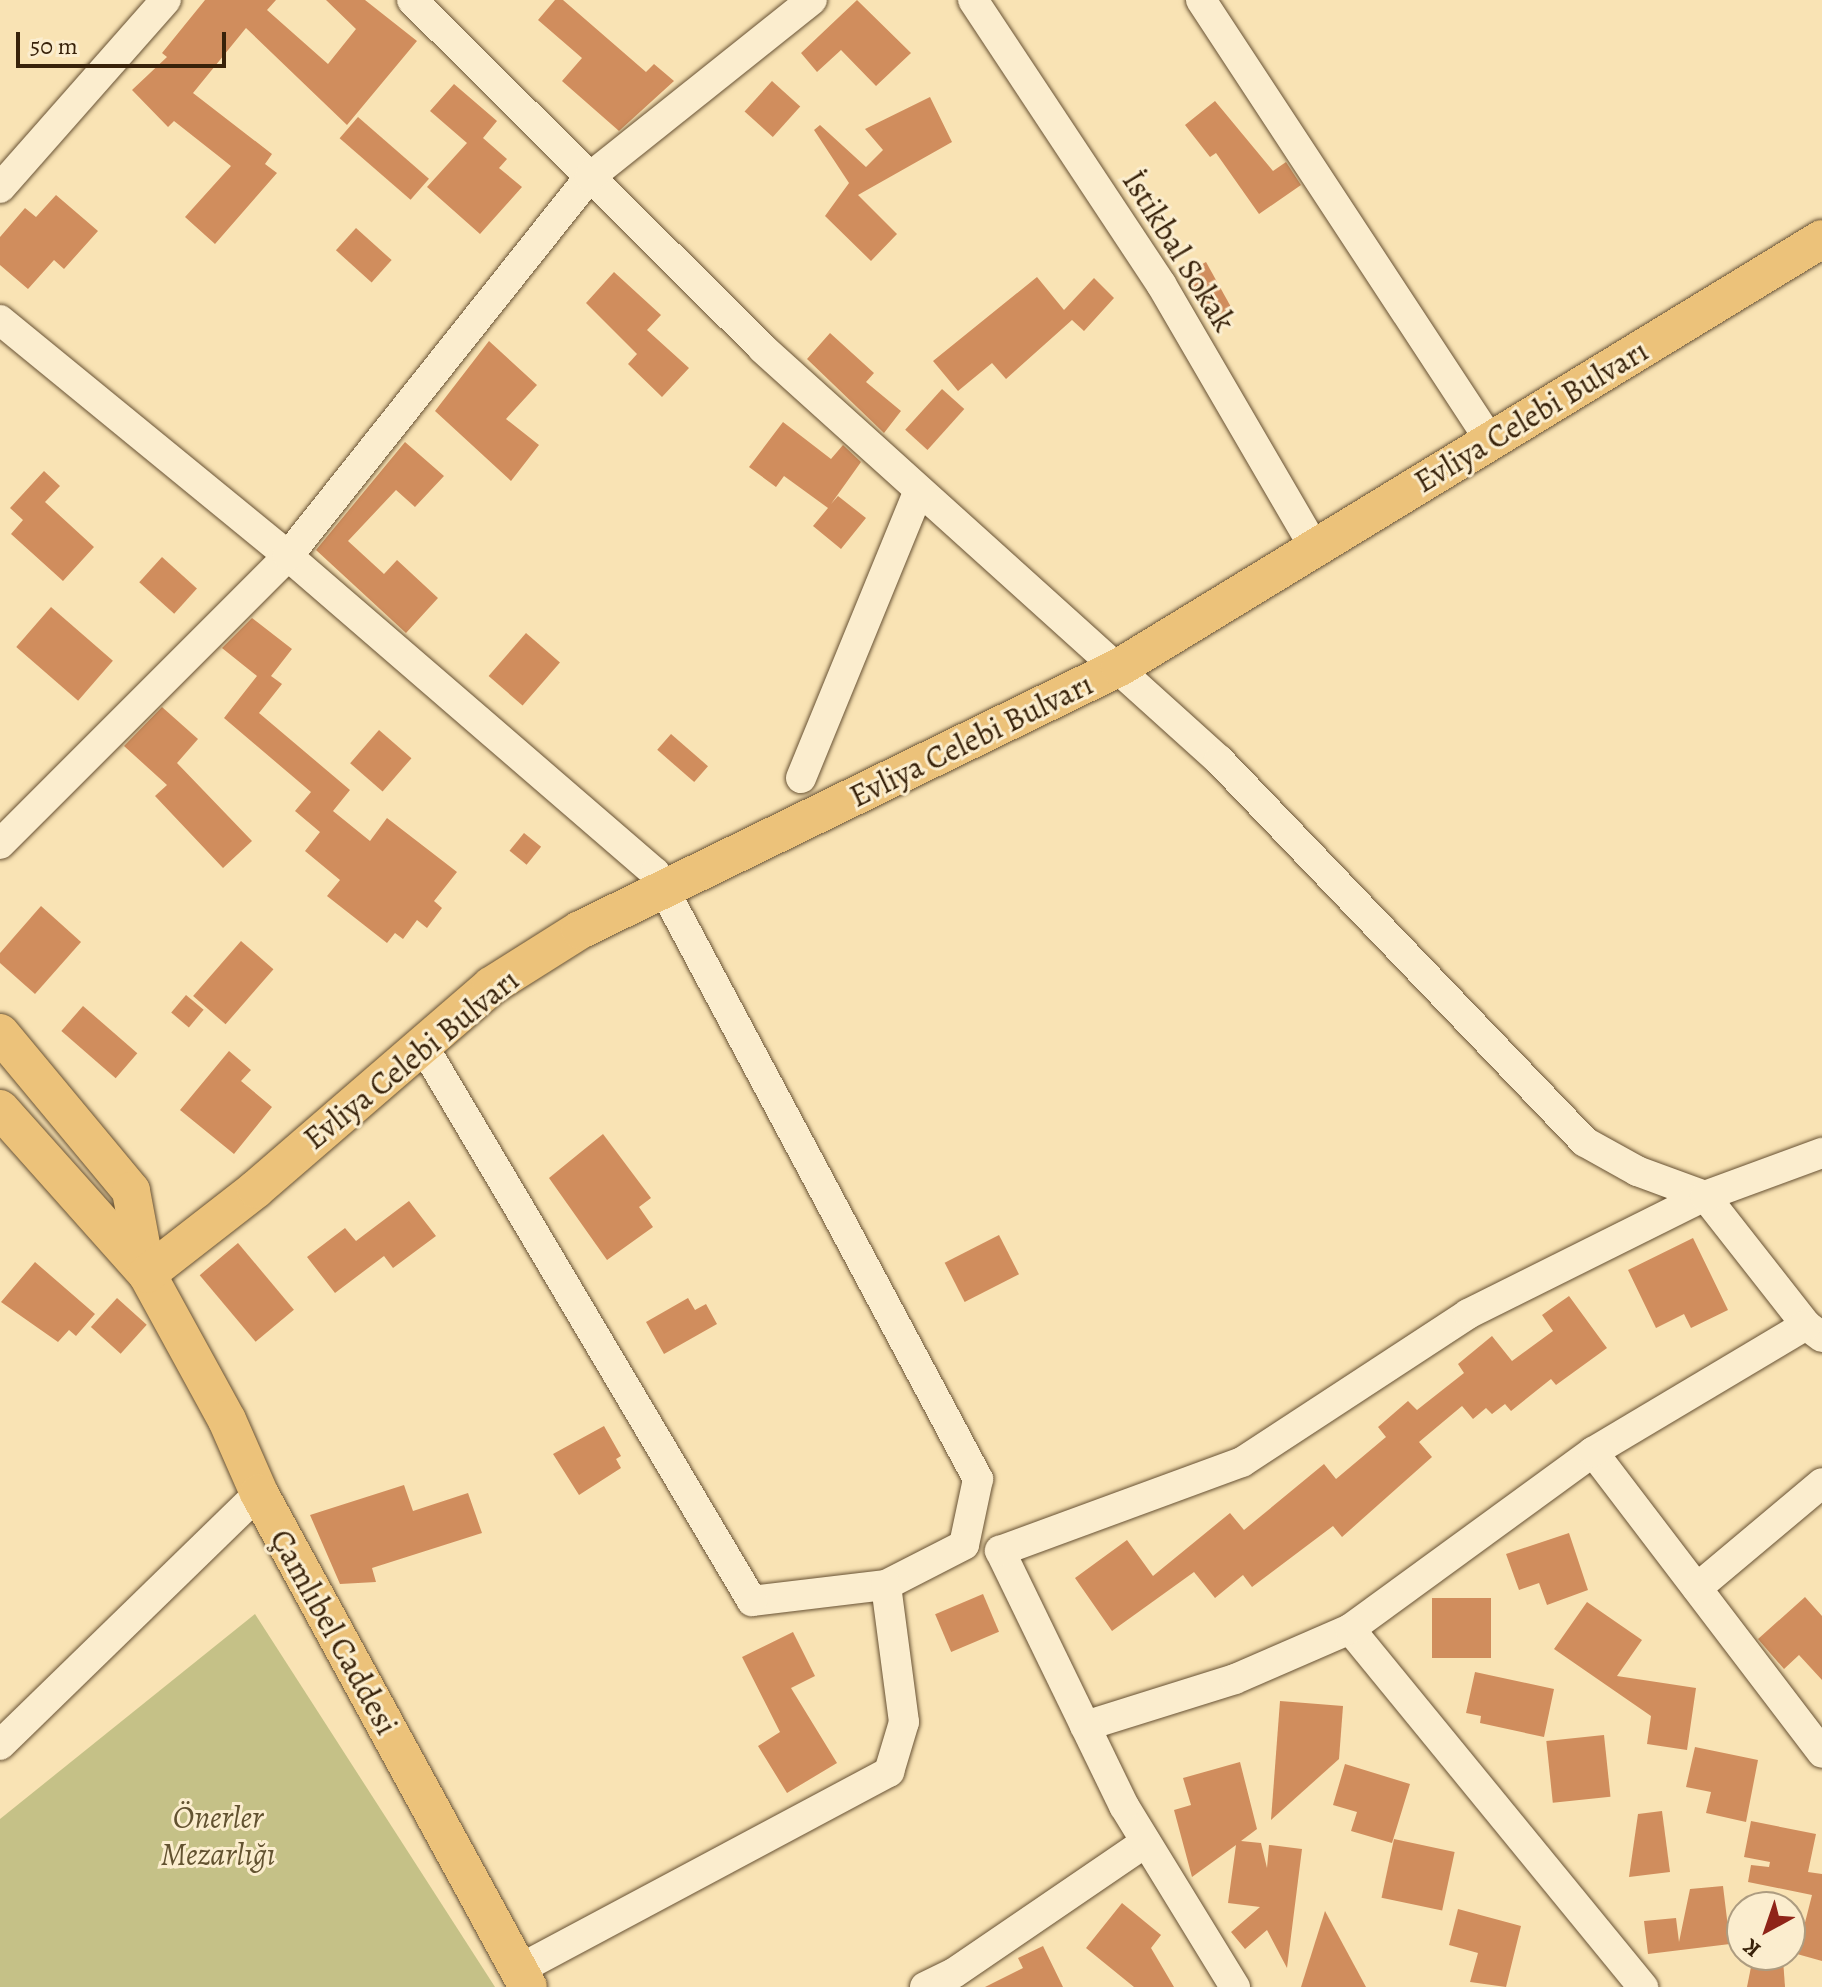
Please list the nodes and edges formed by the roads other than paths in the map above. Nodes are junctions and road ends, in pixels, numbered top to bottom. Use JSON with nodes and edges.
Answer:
{"nodes":[{"id":1,"x":166,"y":0,"type":"edge"},
{"id":2,"x":412,"y":0,"type":"edge"},
{"id":3,"x":812,"y":0,"type":"edge"},
{"id":4,"x":973,"y":0,"type":"edge"},
{"id":5,"x":1201,"y":0,"type":"edge"},
{"id":6,"x":590,"y":177,"type":"junction"},
{"id":7,"x":0,"y":188,"type":"edge"},
{"id":8,"x":1822,"y":239,"type":"edge"},
{"id":9,"x":0,"y":320,"type":"edge"},
{"id":10,"x":1480,"y":425,"type":"dead end"},
{"id":11,"x":919,"y":490,"type":"junction"},
{"id":12,"x":1314,"y":547,"type":"junction"},
{"id":13,"x":288,"y":556,"type":"junction"},
{"id":14,"x":1120,"y":667,"type":"junction"},
{"id":15,"x":801,"y":778,"type":"dead end"},
{"id":16,"x":0,"y":844,"type":"edge"},
{"id":17,"x":663,"y":889,"type":"junction"},
{"id":18,"x":0,"y":1033,"type":"edge"},
{"id":19,"x":422,"y":1044,"type":"junction"},
{"id":20,"x":0,"y":1109,"type":"edge"},
{"id":21,"x":1822,"y":1153,"type":"edge"},
{"id":22,"x":1705,"y":1196,"type":"junction"},
{"id":23,"x":147,"y":1274,"type":"junction"},
{"id":24,"x":1814,"y":1331,"type":"edge"},
{"id":25,"x":1593,"y":1452,"type":"junction"},
{"id":26,"x":1822,"y":1483,"type":"edge"},
{"id":27,"x":259,"y":1493,"type":"junction"},
{"id":28,"x":886,"y":1585,"type":"junction"},
{"id":29,"x":1697,"y":1588,"type":"junction"},
{"id":30,"x":1350,"y":1629,"type":"junction"},
{"id":31,"x":1085,"y":1726,"type":"junction"},
{"id":32,"x":0,"y":1745,"type":"edge"},
{"id":33,"x":1822,"y":1753,"type":"edge"},
{"id":34,"x":1146,"y":1842,"type":"junction"},
{"id":35,"x":523,"y":1979,"type":"edge"},
{"id":36,"x":925,"y":1987,"type":"edge"},
{"id":37,"x":1235,"y":1987,"type":"edge"},
{"id":38,"x":1643,"y":1987,"type":"edge"}],
"edges":[{"from":1,"to":7,"type":"street"},
{"from":2,"to":6,"type":"street"},
{"from":3,"to":6,"type":"street"},
{"from":4,"to":12,"type":"street","name":"İstikbal Sokak"},
{"from":5,"to":10,"type":"street"},
{"from":6,"to":11,"type":"street"},
{"from":6,"to":13,"type":"street"},
{"from":8,"to":12,"type":"main road","name":"Evliya Celebi Bulvarı"},
{"from":9,"to":13,"type":"street"},
{"from":11,"to":14,"type":"street"},
{"from":11,"to":15,"type":"street"},
{"from":12,"to":14,"type":"main road","name":"Evliya Celebi Bulvarı"},
{"from":13,"to":16,"type":"street"},
{"from":13,"to":17,"type":"street"},
{"from":14,"to":17,"type":"main road","name":"Evliya Celebi Bulvarı"},
{"from":14,"to":22,"type":"street"},
{"from":17,"to":19,"type":"main road","name":"Evliya Celebi Bulvarı"},
{"from":17,"to":28,"type":"street"},
{"from":18,"to":23,"type":"main road","name":"Çamlıbel Caddesi"},
{"from":19,"to":23,"type":"main road","name":"Evliya Celebi Bulvarı"},
{"from":19,"to":28,"type":"street"},
{"from":20,"to":23,"type":"main road","name":"Çamlıbel Caddesi"},
{"from":21,"to":22,"type":"street"},
{"from":22,"to":24,"type":"street"},
{"from":22,"to":31,"type":"street"},
{"from":23,"to":27,"type":"main road","name":"Çamlıbel Caddesi"},
{"from":24,"to":25,"type":"street"},
{"from":25,"to":29,"type":"street"},
{"from":25,"to":30,"type":"street"},
{"from":26,"to":29,"type":"street"},
{"from":27,"to":32,"type":"street"},
{"from":27,"to":35,"type":"main road","name":"Çamlıbel Caddesi"},
{"from":28,"to":35,"type":"street"},
{"from":29,"to":33,"type":"street"},
{"from":30,"to":31,"type":"street"},
{"from":30,"to":38,"type":"street"},
{"from":31,"to":34,"type":"street"},
{"from":34,"to":36,"type":"street"},
{"from":34,"to":37,"type":"street"}]}
